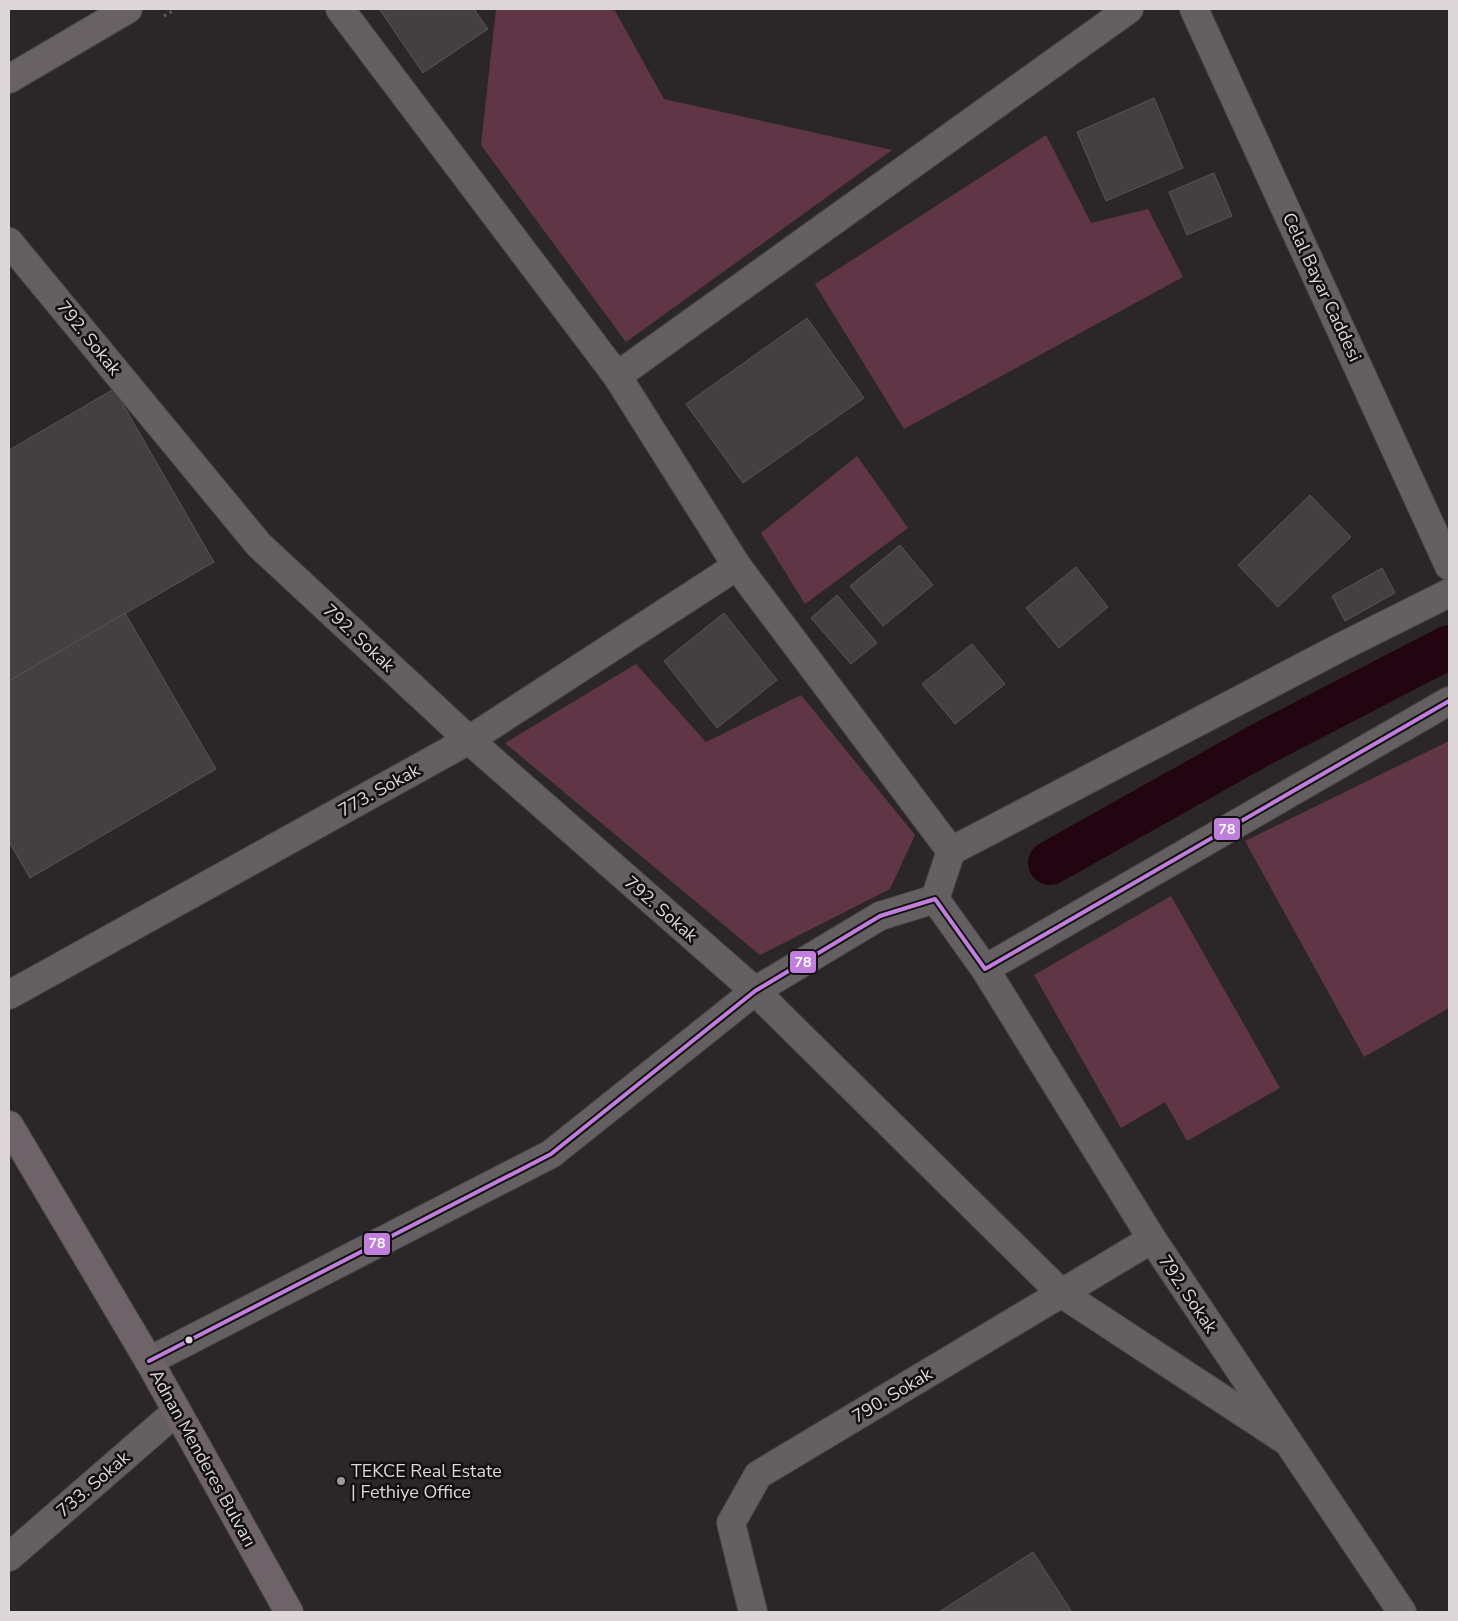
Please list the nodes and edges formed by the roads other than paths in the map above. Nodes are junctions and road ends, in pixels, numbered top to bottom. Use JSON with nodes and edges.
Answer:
{"nodes":[{"id":1,"x":128,"y":9,"type":"edge"},
{"id":2,"x":340,"y":9,"type":"edge"},
{"id":3,"x":1129,"y":9,"type":"edge"},
{"id":4,"x":1194,"y":9,"type":"edge"},
{"id":5,"x":9,"y":79,"type":"edge"},
{"id":6,"x":9,"y":242,"type":"edge"},
{"id":7,"x":617,"y":376,"type":"junction"},
{"id":8,"x":737,"y":566,"type":"junction"},
{"id":9,"x":1449,"y":566,"type":"edge"},
{"id":10,"x":1449,"y":593,"type":"edge"},
{"id":11,"x":1449,"y":701,"type":"edge"},
{"id":12,"x":469,"y":740,"type":"junction"},
{"id":13,"x":951,"y":851,"type":"junction"},
{"id":14,"x":935,"y":899,"type":"junction"},
{"id":15,"x":985,"y":969,"type":"junction"},
{"id":16,"x":755,"y":991,"type":"junction"},
{"id":17,"x":9,"y":995,"type":"edge"},
{"id":18,"x":9,"y":1125,"type":"edge"},
{"id":19,"x":1152,"y":1239,"type":"junction"},
{"id":20,"x":1062,"y":1293,"type":"junction"},
{"id":21,"x":149,"y":1361,"type":"junction"},
{"id":22,"x":178,"y":1411,"type":"junction"},
{"id":23,"x":1288,"y":1442,"type":"junction"},
{"id":24,"x":9,"y":1557,"type":"edge"},
{"id":25,"x":289,"y":1612,"type":"edge"},
{"id":26,"x":753,"y":1612,"type":"edge"},
{"id":27,"x":1402,"y":1612,"type":"edge"}],
"edges":[{"from":1,"to":5,"type":"main road"},
{"from":2,"to":7,"type":"street"},
{"from":3,"to":7,"type":"street"},
{"from":4,"to":9,"type":"street","name":"Celal Bayar Caddesi"},
{"from":6,"to":12,"type":"street","name":"792. Sokak"},
{"from":7,"to":8,"type":"street"},
{"from":8,"to":12,"type":"street","name":"773. Sokak"},
{"from":8,"to":13,"type":"street"},
{"from":10,"to":13,"type":"street"},
{"from":11,"to":15,"type":"street"},
{"from":12,"to":16,"type":"street","name":"792. Sokak"},
{"from":12,"to":17,"type":"street","name":"773. Sokak"},
{"from":13,"to":14,"type":"street"},
{"from":14,"to":15,"type":"street","name":"792. Sokak"},
{"from":14,"to":16,"type":"street"},
{"from":15,"to":19,"type":"street","name":"792. Sokak"},
{"from":16,"to":20,"type":"street","name":"792. Sokak"},
{"from":16,"to":21,"type":"street"},
{"from":18,"to":21,"type":"main road","name":"Adnan Menderes Bulvarı"},
{"from":19,"to":20,"type":"street","name":"790. Sokak"},
{"from":19,"to":23,"type":"street","name":"792. Sokak"},
{"from":20,"to":23,"type":"street","name":"792. Sokak"},
{"from":20,"to":26,"type":"street","name":"790. Sokak"},
{"from":21,"to":22,"type":"main road","name":"Adnan Menderes Bulvarı"},
{"from":22,"to":24,"type":"street","name":"733. Sokak"},
{"from":22,"to":25,"type":"main road","name":"Adnan Menderes Bulvarı"},
{"from":23,"to":27,"type":"street","name":"792. Sokak"}]}
